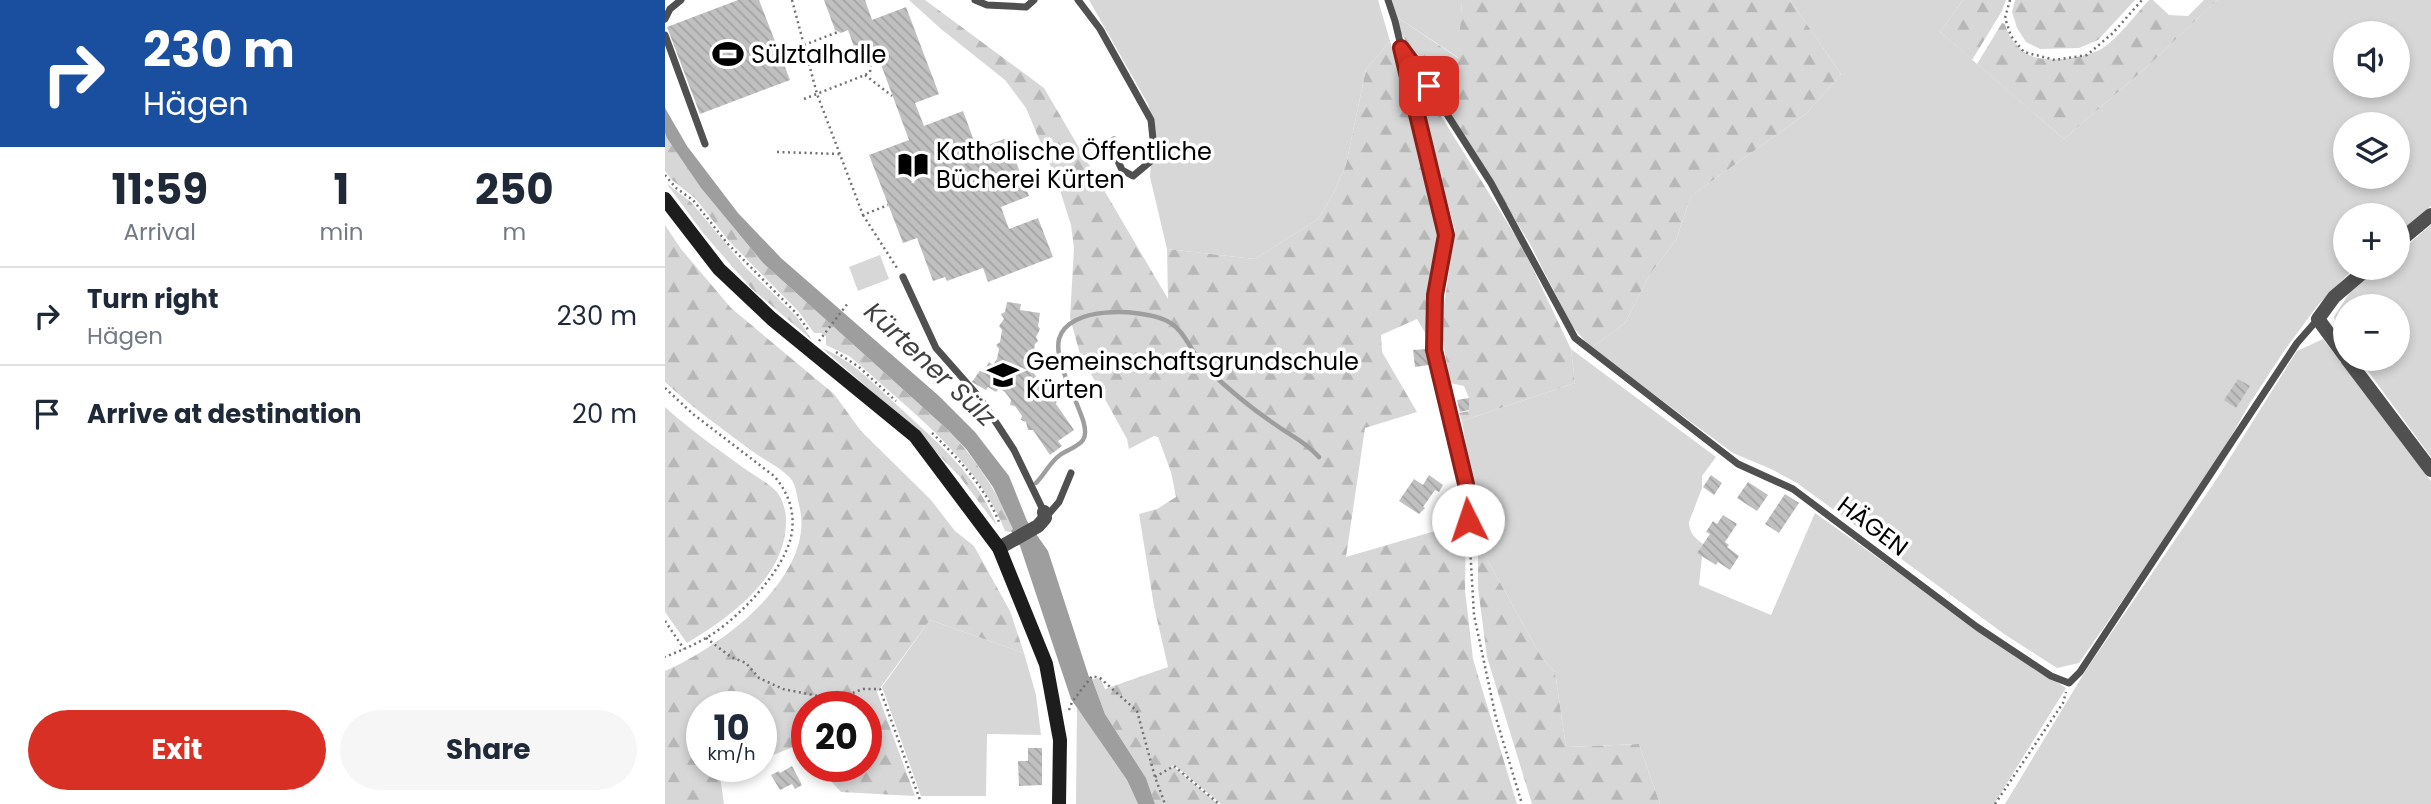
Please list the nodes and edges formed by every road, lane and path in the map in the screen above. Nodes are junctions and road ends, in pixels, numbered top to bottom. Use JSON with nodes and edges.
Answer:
{"nodes":[{"id":1,"x":681,"y":0,"type":"edge"},
{"id":2,"x":792,"y":0,"type":"edge"},
{"id":3,"x":975,"y":0,"type":"edge"},
{"id":4,"x":1034,"y":0,"type":"edge"},
{"id":5,"x":1078,"y":0,"type":"edge"},
{"id":6,"x":1388,"y":0,"type":"edge"},
{"id":7,"x":2010,"y":0,"type":"edge"},
{"id":8,"x":2142,"y":0,"type":"edge"},
{"id":9,"x":665,"y":19,"type":"edge"},
{"id":10,"x":838,"y":32,"type":"dead end"},
{"id":11,"x":665,"y":35,"type":"edge"},
{"id":12,"x":804,"y":45,"type":"junction"},
{"id":13,"x":1401,"y":48,"type":"junction"},
{"id":14,"x":872,"y":53,"type":"dead end"},
{"id":15,"x":865,"y":75,"type":"junction"},
{"id":16,"x":817,"y":94,"type":"junction"},
{"id":17,"x":893,"y":96,"type":"dead end"},
{"id":18,"x":804,"y":99,"type":"dead end"},
{"id":19,"x":1114,"y":140,"type":"dead end"},
{"id":20,"x":705,"y":144,"type":"dead end"},
{"id":21,"x":777,"y":152,"type":"dead end"},
{"id":22,"x":840,"y":154,"type":"junction"},
{"id":23,"x":665,"y":175,"type":"edge"},
{"id":24,"x":665,"y":199,"type":"edge"},
{"id":25,"x":888,"y":205,"type":"dead end"},
{"id":26,"x":863,"y":215,"type":"junction"},
{"id":27,"x":2431,"y":215,"type":"edge"},
{"id":28,"x":2410,"y":232,"type":"edge"},
{"id":29,"x":903,"y":277,"type":"joint"},
{"id":30,"x":2353,"y":280,"type":"edge"},
{"id":31,"x":848,"y":303,"type":"dead end"},
{"id":32,"x":2318,"y":319,"type":"junction"},
{"id":33,"x":2333,"y":339,"type":"edge"},
{"id":34,"x":819,"y":341,"type":"junction"},
{"id":35,"x":824,"y":346,"type":"dead end"},
{"id":36,"x":831,"y":350,"type":"dead end"},
{"id":37,"x":2357,"y":371,"type":"edge"},
{"id":38,"x":665,"y":388,"type":"edge"},
{"id":39,"x":896,"y":401,"type":"dead end"},
{"id":40,"x":924,"y":426,"type":"dead end"},
{"id":41,"x":2431,"y":470,"type":"edge"},
{"id":42,"x":1071,"y":472,"type":"dead end"},
{"id":43,"x":1042,"y":518,"type":"junction"},
{"id":44,"x":1468,"y":520,"type":"joint"},
{"id":45,"x":1004,"y":546,"type":"junction"},
{"id":46,"x":665,"y":621,"type":"edge"},
{"id":47,"x":706,"y":638,"type":"junction"},
{"id":48,"x":684,"y":649,"type":"junction"},
{"id":49,"x":665,"y":657,"type":"edge"},
{"id":50,"x":2069,"y":683,"type":"junction"},
{"id":51,"x":1072,"y":702,"type":"dead end"},
{"id":52,"x":1155,"y":777,"type":"junction"},
{"id":53,"x":920,"y":800,"type":"dead end"},
{"id":54,"x":1059,"y":804,"type":"edge"},
{"id":55,"x":1165,"y":804,"type":"edge"},
{"id":56,"x":1219,"y":804,"type":"edge"},
{"id":57,"x":1522,"y":804,"type":"edge"},
{"id":58,"x":1995,"y":804,"type":"edge"}],
"edges":[{"from":1,"to":9,"type":"lane"},
{"from":2,"to":12,"type":"path"},
{"from":3,"to":4,"type":"lane"},
{"from":5,"to":19,"type":"lane"},
{"from":6,"to":13,"type":"lane","name":"HÄGEN"},
{"from":7,"to":8,"type":"path"},
{"from":10,"to":12,"type":"path"},
{"from":11,"to":20,"type":"lane"},
{"from":12,"to":16,"type":"path"},
{"from":13,"to":44,"type":"lane","name":"HÄGEN"},
{"from":13,"to":50,"type":"lane","name":"HÄGEN"},
{"from":14,"to":15,"type":"path"},
{"from":15,"to":16,"type":"path"},
{"from":15,"to":17,"type":"path"},
{"from":16,"to":18,"type":"path"},
{"from":16,"to":22,"type":"path"},
{"from":21,"to":22,"type":"path"},
{"from":22,"to":26,"type":"path"},
{"from":23,"to":34,"type":"path"},
{"from":24,"to":45,"type":"main road"},
{"from":25,"to":26,"type":"path"},
{"from":26,"to":29,"type":"path"},
{"from":27,"to":28,"type":"street"},
{"from":29,"to":43,"type":"lane"},
{"from":30,"to":32,"type":"street"},
{"from":31,"to":34,"type":"path"},
{"from":32,"to":33,"type":"street"},
{"from":32,"to":50,"type":"lane"},
{"from":34,"to":35,"type":"path"},
{"from":36,"to":39,"type":"path"},
{"from":37,"to":41,"type":"street"},
{"from":38,"to":47,"type":"path"},
{"from":40,"to":45,"type":"path"},
{"from":42,"to":43,"type":"lane"},
{"from":43,"to":45,"type":"street"},
{"from":44,"to":57,"type":"path"},
{"from":45,"to":54,"type":"main road"},
{"from":46,"to":48,"type":"path"},
{"from":47,"to":48,"type":"path"},
{"from":47,"to":53,"type":"path"},
{"from":48,"to":49,"type":"path"},
{"from":50,"to":58,"type":"path"},
{"from":51,"to":52,"type":"path"},
{"from":52,"to":55,"type":"path"},
{"from":52,"to":56,"type":"path"}]}
